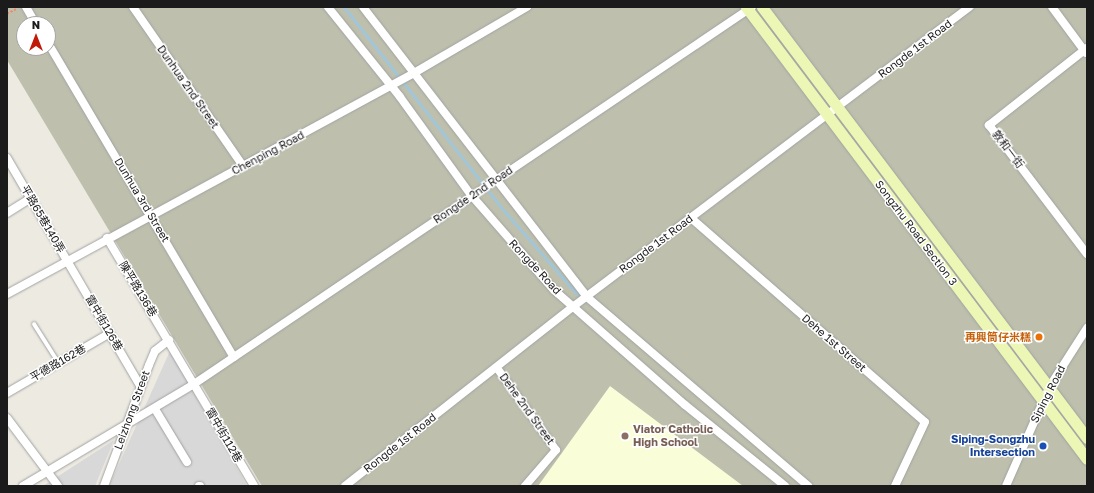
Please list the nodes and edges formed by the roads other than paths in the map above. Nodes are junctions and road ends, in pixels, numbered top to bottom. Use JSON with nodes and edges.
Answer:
{"nodes":[{"id":1,"x":26,"y":7,"type":"edge"},
{"id":2,"x":133,"y":7,"type":"edge"},
{"id":3,"x":328,"y":7,"type":"edge"},
{"id":4,"x":363,"y":7,"type":"edge"},
{"id":5,"x":527,"y":7,"type":"edge"},
{"id":6,"x":762,"y":7,"type":"edge"},
{"id":7,"x":970,"y":7,"type":"edge"},
{"id":8,"x":1052,"y":7,"type":"edge"},
{"id":9,"x":748,"y":8,"type":"edge"},
{"id":10,"x":31,"y":16,"type":"edge"},
{"id":11,"x":1086,"y":51,"type":"edge"},
{"id":12,"x":55,"y":56,"type":"edge"},
{"id":13,"x":414,"y":73,"type":"junction"},
{"id":14,"x":391,"y":86,"type":"junction"},
{"id":15,"x":838,"y":108,"type":"junction"},
{"id":16,"x":828,"y":116,"type":"junction"},
{"id":17,"x":7,"y":158,"type":"edge"},
{"id":18,"x":244,"y":166,"type":"junction"},
{"id":19,"x":495,"y":180,"type":"junction"},
{"id":20,"x":471,"y":195,"type":"junction"},
{"id":21,"x":31,"y":198,"type":"junction"},
{"id":22,"x":7,"y":212,"type":"edge"},
{"id":23,"x":150,"y":214,"type":"junction"},
{"id":24,"x":691,"y":218,"type":"junction"},
{"id":25,"x":107,"y":238,"type":"junction"},
{"id":26,"x":1087,"y":254,"type":"edge"},
{"id":27,"x":67,"y":260,"type":"junction"},
{"id":28,"x":7,"y":294,"type":"edge"},
{"id":29,"x":587,"y":297,"type":"junction"},
{"id":30,"x":574,"y":306,"type":"junction"},
{"id":31,"x":34,"y":324,"type":"dead end"},
{"id":32,"x":1087,"y":328,"type":"edge"},
{"id":33,"x":110,"y":333,"type":"junction"},
{"id":34,"x":169,"y":340,"type":"junction"},
{"id":35,"x":234,"y":357,"type":"junction"},
{"id":36,"x":58,"y":362,"type":"junction"},
{"id":37,"x":497,"y":368,"type":"junction"},
{"id":38,"x":194,"y":384,"type":"junction"},
{"id":39,"x":1050,"y":386,"type":"junction"},
{"id":40,"x":141,"y":387,"type":"junction"},
{"id":41,"x":7,"y":393,"type":"edge"},
{"id":42,"x":1043,"y":401,"type":"junction"},
{"id":43,"x":155,"y":409,"type":"junction"},
{"id":44,"x":7,"y":418,"type":"edge"},
{"id":45,"x":128,"y":424,"type":"junction"},
{"id":46,"x":1087,"y":438,"type":"edge"},
{"id":47,"x":1087,"y":459,"type":"edge"},
{"id":48,"x":187,"y":462,"type":"dead end"},
{"id":49,"x":48,"y":471,"type":"junction"},
{"id":50,"x":350,"y":485,"type":"edge"},
{"id":51,"x":23,"y":486,"type":"edge"},
{"id":52,"x":58,"y":486,"type":"edge"},
{"id":53,"x":104,"y":486,"type":"edge"},
{"id":54,"x":254,"y":486,"type":"edge"},
{"id":55,"x":525,"y":486,"type":"edge"},
{"id":56,"x":785,"y":486,"type":"edge"},
{"id":57,"x":808,"y":486,"type":"edge"},
{"id":58,"x":895,"y":486,"type":"edge"},
{"id":59,"x":1006,"y":486,"type":"edge"}],
"edges":[{"from":1,"to":10,"type":"street"},
{"from":2,"to":18,"type":"street","name":"Dunhua 2nd Street"},
{"from":3,"to":14,"type":"street","name":"Rongde Road"},
{"from":4,"to":13,"type":"street","name":"Rongde Road"},
{"from":5,"to":13,"type":"street","name":"Chenping Road"},
{"from":6,"to":15,"type":"street","name":"Songzhu Road Section 3"},
{"from":7,"to":15,"type":"street","name":"Rongde 1st Road"},
{"from":8,"to":11,"type":"street"},
{"from":9,"to":16,"type":"street","name":"Songzhu Road Section 3"},
{"from":9,"to":19,"type":"street","name":"Rongde 2nd Road"},
{"from":11,"to":26,"type":"street","name":"敦和一街"},
{"from":12,"to":23,"type":"street","name":"Dunhua 3rd Street"},
{"from":13,"to":14,"type":"street","name":"Chenping Road"},
{"from":13,"to":19,"type":"street","name":"Rongde Road"},
{"from":14,"to":18,"type":"street","name":"Chenping Road"},
{"from":14,"to":20,"type":"street","name":"Rongde Road"},
{"from":15,"to":16,"type":"street","name":"Rongde 1st Road"},
{"from":15,"to":39,"type":"street","name":"Songzhu Road Section 3"},
{"from":16,"to":24,"type":"street","name":"Rongde 1st Road"},
{"from":16,"to":42,"type":"street","name":"Songzhu Road Section 3"},
{"from":17,"to":21,"type":"street","name":"平路65巷140弄"},
{"from":18,"to":23,"type":"street","name":"Chenping Road"},
{"from":19,"to":20,"type":"street","name":"Rongde 2nd Road"},
{"from":19,"to":29,"type":"street","name":"Rongde Road"},
{"from":20,"to":30,"type":"street","name":"Rongde Road"},
{"from":20,"to":35,"type":"street","name":"Rongde 2nd Road"},
{"from":21,"to":22,"type":"street"},
{"from":21,"to":27,"type":"street","name":"平路65巷140弄"},
{"from":23,"to":25,"type":"street","name":"Chenping Road"},
{"from":23,"to":35,"type":"street","name":"Dunhua 3rd Street"},
{"from":24,"to":29,"type":"street","name":"Rongde 1st Road"},
{"from":24,"to":58,"type":"street","name":"Dehe 1st Street"},
{"from":25,"to":27,"type":"street","name":"Chenping Road"},
{"from":25,"to":34,"type":"street","name":"陳平路136巷"},
{"from":27,"to":28,"type":"street","name":"Chenping Road"},
{"from":27,"to":33,"type":"street","name":"雷中街126巷"},
{"from":29,"to":30,"type":"street","name":"Rongde 1st Road"},
{"from":29,"to":57,"type":"street","name":"Rongde Road"},
{"from":30,"to":37,"type":"street","name":"Rongde 1st Road"},
{"from":30,"to":56,"type":"street","name":"Rongde Road"},
{"from":31,"to":36,"type":"lane"},
{"from":32,"to":39,"type":"street","name":"Siping Road"},
{"from":33,"to":36,"type":"street","name":"平德路162巷"},
{"from":33,"to":40,"type":"street","name":"雷中街126巷"},
{"from":34,"to":38,"type":"street","name":"雷中街112巷"},
{"from":34,"to":40,"type":"street","name":"Leizhong Street"},
{"from":35,"to":38,"type":"street","name":"Rongde 2nd Road"},
{"from":36,"to":41,"type":"street","name":"平德路162巷"},
{"from":37,"to":50,"type":"street","name":"Rongde 1st Road"},
{"from":37,"to":55,"type":"street","name":"Dehe 2nd Street"},
{"from":38,"to":43,"type":"street"},
{"from":38,"to":54,"type":"street","name":"雷中街112巷"},
{"from":39,"to":42,"type":"street","name":"Siping Road"},
{"from":39,"to":46,"type":"street","name":"Songzhu Road Section 3"},
{"from":40,"to":45,"type":"street","name":"Leizhong Street"},
{"from":42,"to":47,"type":"street","name":"Songzhu Road Section 3"},
{"from":42,"to":59,"type":"street","name":"Siping Road"},
{"from":43,"to":45,"type":"street"},
{"from":43,"to":48,"type":"street"},
{"from":44,"to":49,"type":"street"},
{"from":45,"to":49,"type":"street"},
{"from":45,"to":53,"type":"street","name":"Leizhong Street"},
{"from":49,"to":51,"type":"street"},
{"from":49,"to":52,"type":"street"}]}
